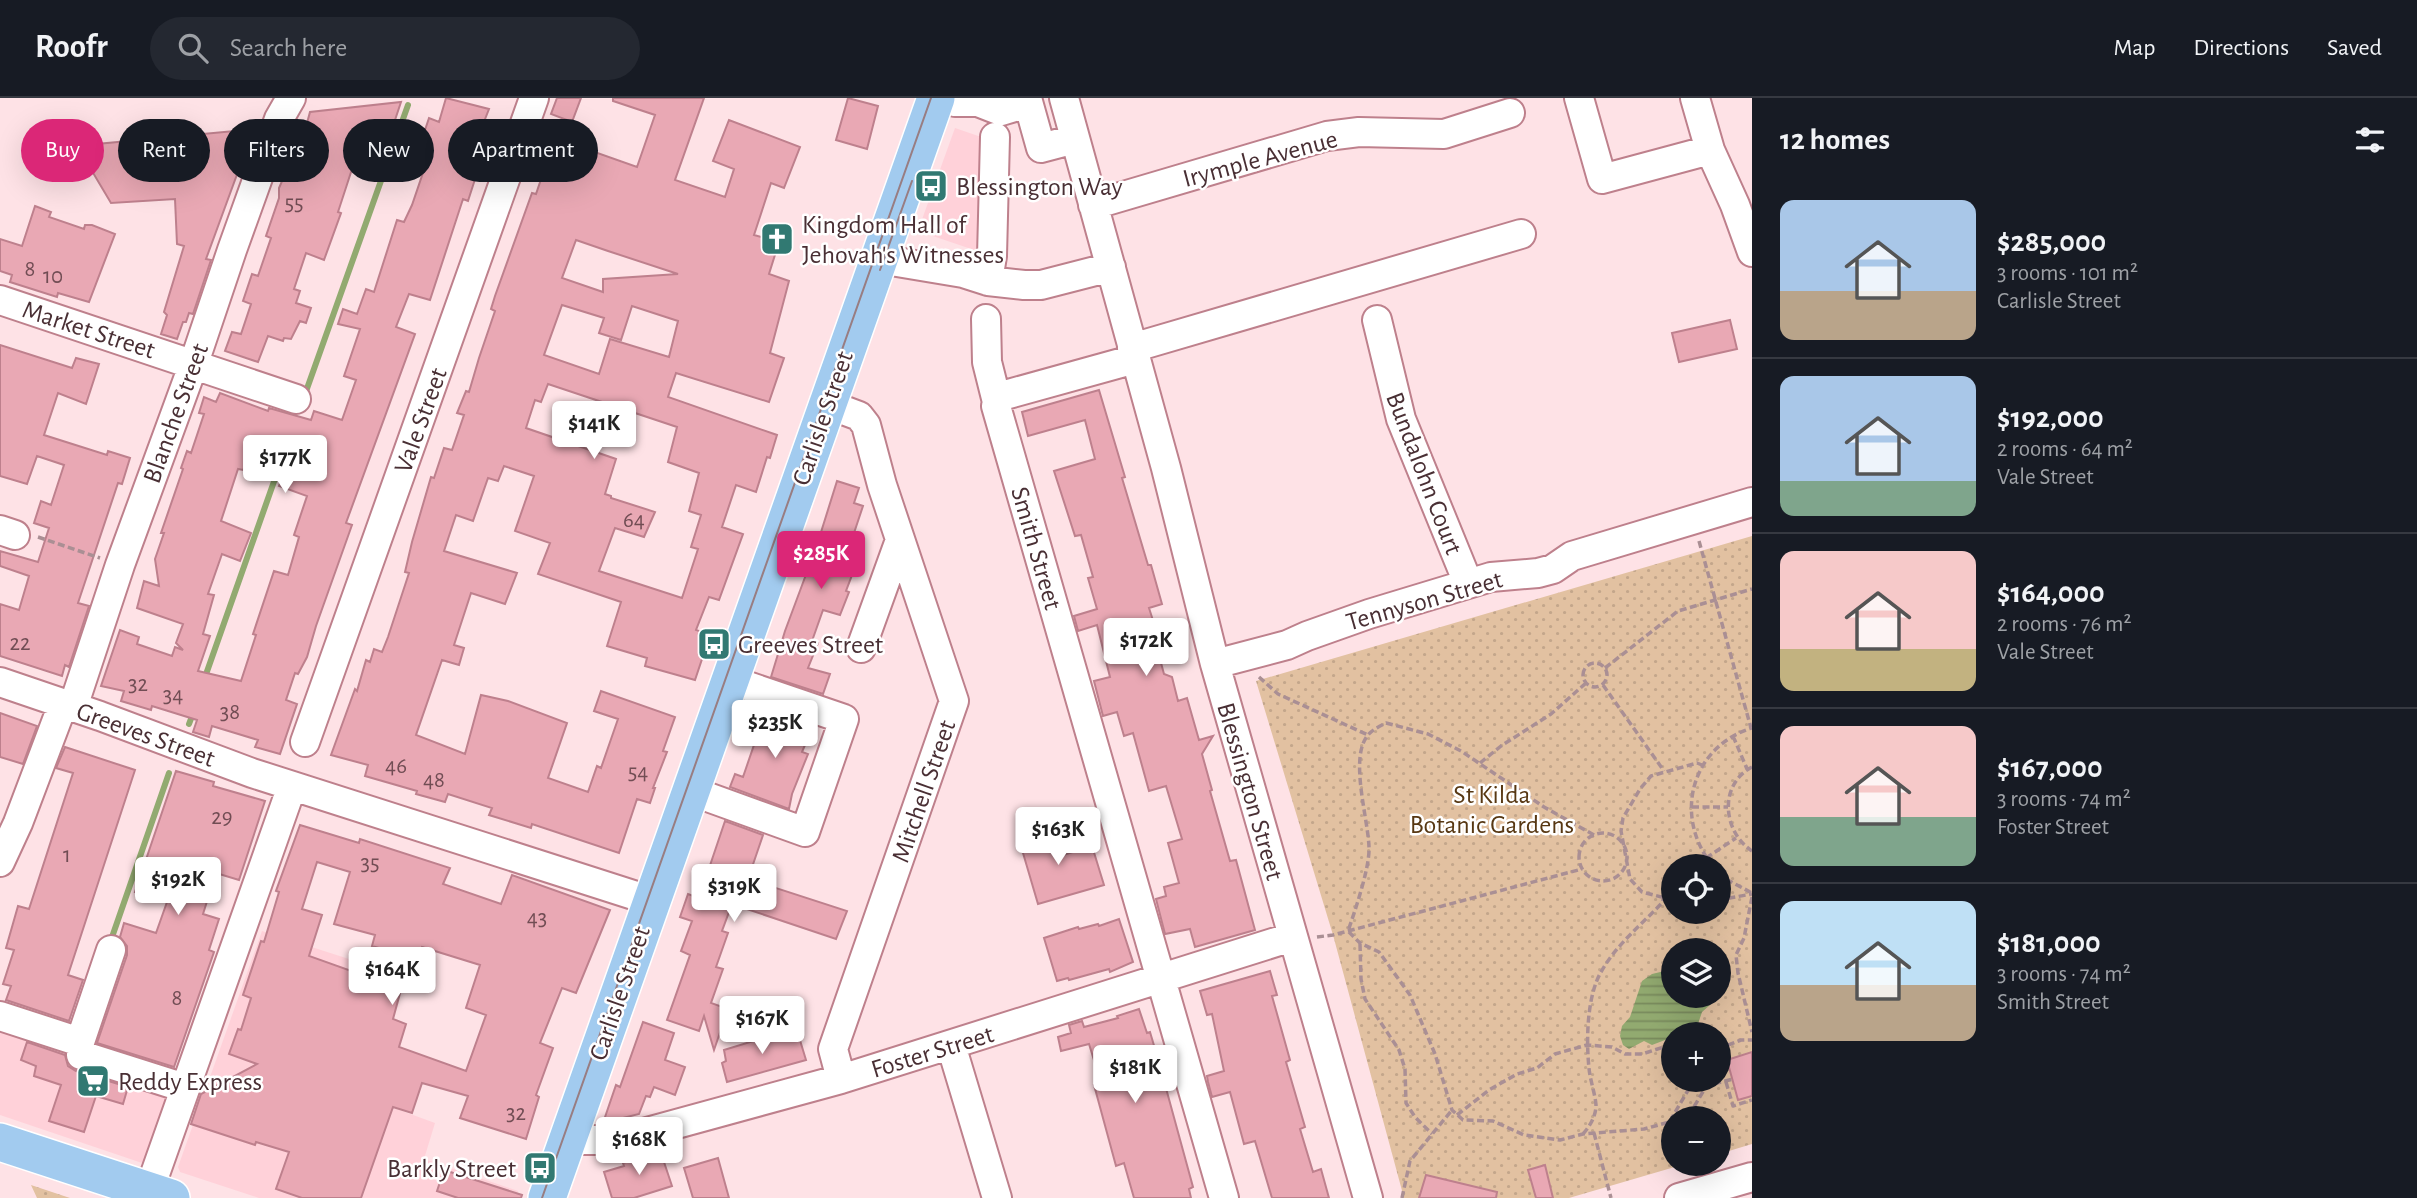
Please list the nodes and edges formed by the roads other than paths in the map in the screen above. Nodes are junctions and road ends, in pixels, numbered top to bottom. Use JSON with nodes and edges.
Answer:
{"nodes":[{"id":1,"x":534,"y":98,"type":"edge"},
{"id":2,"x":915,"y":98,"type":"edge"},
{"id":3,"x":936,"y":98,"type":"edge"},
{"id":4,"x":942,"y":98,"type":"edge"},
{"id":5,"x":1064,"y":98,"type":"edge"},
{"id":6,"x":1579,"y":98,"type":"edge"},
{"id":7,"x":1695,"y":98,"type":"edge"},
{"id":8,"x":1003,"y":101,"type":"edge"},
{"id":9,"x":283,"y":105,"type":"edge"},
{"id":10,"x":1510,"y":113,"type":"dead end"},
{"id":11,"x":995,"y":137,"type":"dead end"},
{"id":12,"x":1075,"y":139,"type":"junction"},
{"id":13,"x":1710,"y":150,"type":"junction"},
{"id":14,"x":1093,"y":205,"type":"junction"},
{"id":15,"x":1521,"y":234,"type":"dead end"},
{"id":16,"x":883,"y":246,"type":"junction"},
{"id":17,"x":1752,"y":252,"type":"edge"},
{"id":18,"x":1111,"y":267,"type":"junction"},
{"id":19,"x":976,"y":277,"type":"junction"},
{"id":20,"x":0,"y":300,"type":"edge"},
{"id":21,"x":986,"y":318,"type":"dead end"},
{"id":22,"x":1377,"y":320,"type":"dead end"},
{"id":23,"x":1133,"y":353,"type":"junction"},
{"id":24,"x":194,"y":363,"type":"junction"},
{"id":25,"x":296,"y":399,"type":"dead end"},
{"id":26,"x":997,"y":402,"type":"junction"},
{"id":27,"x":827,"y":404,"type":"junction"},
{"id":28,"x":1752,"y":502,"type":"edge"},
{"id":29,"x":900,"y":540,"type":"junction"},
{"id":30,"x":1468,"y":583,"type":"junction"},
{"id":31,"x":861,"y":648,"type":"dead end"},
{"id":32,"x":1215,"y":664,"type":"junction"},
{"id":33,"x":730,"y":680,"type":"junction"},
{"id":34,"x":0,"y":682,"type":"edge"},
{"id":35,"x":68,"y":706,"type":"junction"},
{"id":36,"x":305,"y":742,"type":"dead end"},
{"id":37,"x":292,"y":786,"type":"junction"},
{"id":38,"x":691,"y":791,"type":"junction"},
{"id":39,"x":0,"y":862,"type":"edge"},
{"id":40,"x":652,"y":901,"type":"junction"},
{"id":41,"x":1292,"y":937,"type":"junction"},
{"id":42,"x":111,"y":950,"type":"dead end"},
{"id":43,"x":1160,"y":980,"type":"junction"},
{"id":44,"x":0,"y":1016,"type":"edge"},
{"id":45,"x":951,"y":1045,"type":"junction"},
{"id":46,"x":81,"y":1055,"type":"dead end"},
{"id":47,"x":841,"y":1079,"type":"junction"},
{"id":48,"x":185,"y":1088,"type":"junction"},
{"id":49,"x":567,"y":1140,"type":"junction"},
{"id":50,"x":0,"y":1142,"type":"edge"},
{"id":51,"x":1752,"y":1177,"type":"edge"},
{"id":52,"x":160,"y":1194,"type":"edge"},
{"id":53,"x":547,"y":1198,"type":"edge"},
{"id":54,"x":997,"y":1198,"type":"edge"},
{"id":55,"x":1224,"y":1198,"type":"edge"},
{"id":56,"x":1368,"y":1198,"type":"edge"},
{"id":57,"x":1679,"y":1198,"type":"edge"}],
"edges":[{"from":1,"to":36,"type":"street","name":"Vale Street"},
{"from":2,"to":16,"type":"main road","name":"Carlisle Street"},
{"from":3,"to":16,"type":"main road","name":"Carlisle Street"},
{"from":4,"to":8,"type":"street"},
{"from":5,"to":12,"type":"street","name":"Blessington Street"},
{"from":6,"to":13,"type":"street"},
{"from":7,"to":13,"type":"street"},
{"from":8,"to":12,"type":"street"},
{"from":9,"to":24,"type":"street","name":"Blanche Street"},
{"from":10,"to":14,"type":"street","name":"Irymple Avenue"},
{"from":11,"to":19,"type":"street"},
{"from":12,"to":14,"type":"street","name":"Blessington Street"},
{"from":13,"to":17,"type":"street"},
{"from":14,"to":18,"type":"street","name":"Blessington Street"},
{"from":15,"to":23,"type":"street"},
{"from":16,"to":19,"type":"street"},
{"from":16,"to":27,"type":"main road","name":"Carlisle Street"},
{"from":18,"to":19,"type":"street"},
{"from":18,"to":23,"type":"street","name":"Blessington Street"},
{"from":20,"to":24,"type":"street","name":"Market Street"},
{"from":21,"to":26,"type":"street","name":"Smith Street"},
{"from":22,"to":30,"type":"street","name":"Bundalohn Court"},
{"from":23,"to":26,"type":"street"},
{"from":23,"to":32,"type":"street","name":"Blessington Street"},
{"from":24,"to":25,"type":"street","name":"Market Street"},
{"from":24,"to":35,"type":"street","name":"Blanche Street"},
{"from":26,"to":43,"type":"street","name":"Smith Street"},
{"from":27,"to":29,"type":"street","name":"Mitchell Street"},
{"from":27,"to":33,"type":"main road","name":"Carlisle Street"},
{"from":28,"to":30,"type":"street","name":"Tennyson Street"},
{"from":29,"to":31,"type":"street"},
{"from":29,"to":47,"type":"street","name":"Mitchell Street"},
{"from":30,"to":32,"type":"street","name":"Tennyson Street"},
{"from":32,"to":41,"type":"street","name":"Blessington Street"},
{"from":33,"to":38,"type":"main road","name":"Carlisle Street"},
{"from":33,"to":38,"type":"street"},
{"from":34,"to":35,"type":"street","name":"Greeves Street"},
{"from":35,"to":37,"type":"street","name":"Greeves Street"},
{"from":35,"to":39,"type":"street","name":"Blanche Street"},
{"from":37,"to":40,"type":"street","name":"Greeves Street"},
{"from":37,"to":48,"type":"street"},
{"from":38,"to":40,"type":"main road","name":"Carlisle Street"},
{"from":40,"to":49,"type":"main road","name":"Carlisle Street"},
{"from":41,"to":43,"type":"street","name":"Foster Street"},
{"from":41,"to":56,"type":"street","name":"Blessington Street"},
{"from":42,"to":44,"type":"street"},
{"from":43,"to":45,"type":"street","name":"Foster Street"},
{"from":43,"to":55,"type":"street","name":"Smith Street"},
{"from":45,"to":47,"type":"street","name":"Foster Street"},
{"from":45,"to":54,"type":"street"},
{"from":46,"to":48,"type":"street"},
{"from":47,"to":49,"type":"street","name":"Foster Street"},
{"from":48,"to":52,"type":"street"},
{"from":49,"to":53,"type":"main road","name":"Carlisle Street"},
{"from":50,"to":52,"type":"main road"},
{"from":51,"to":57,"type":"street"}]}
